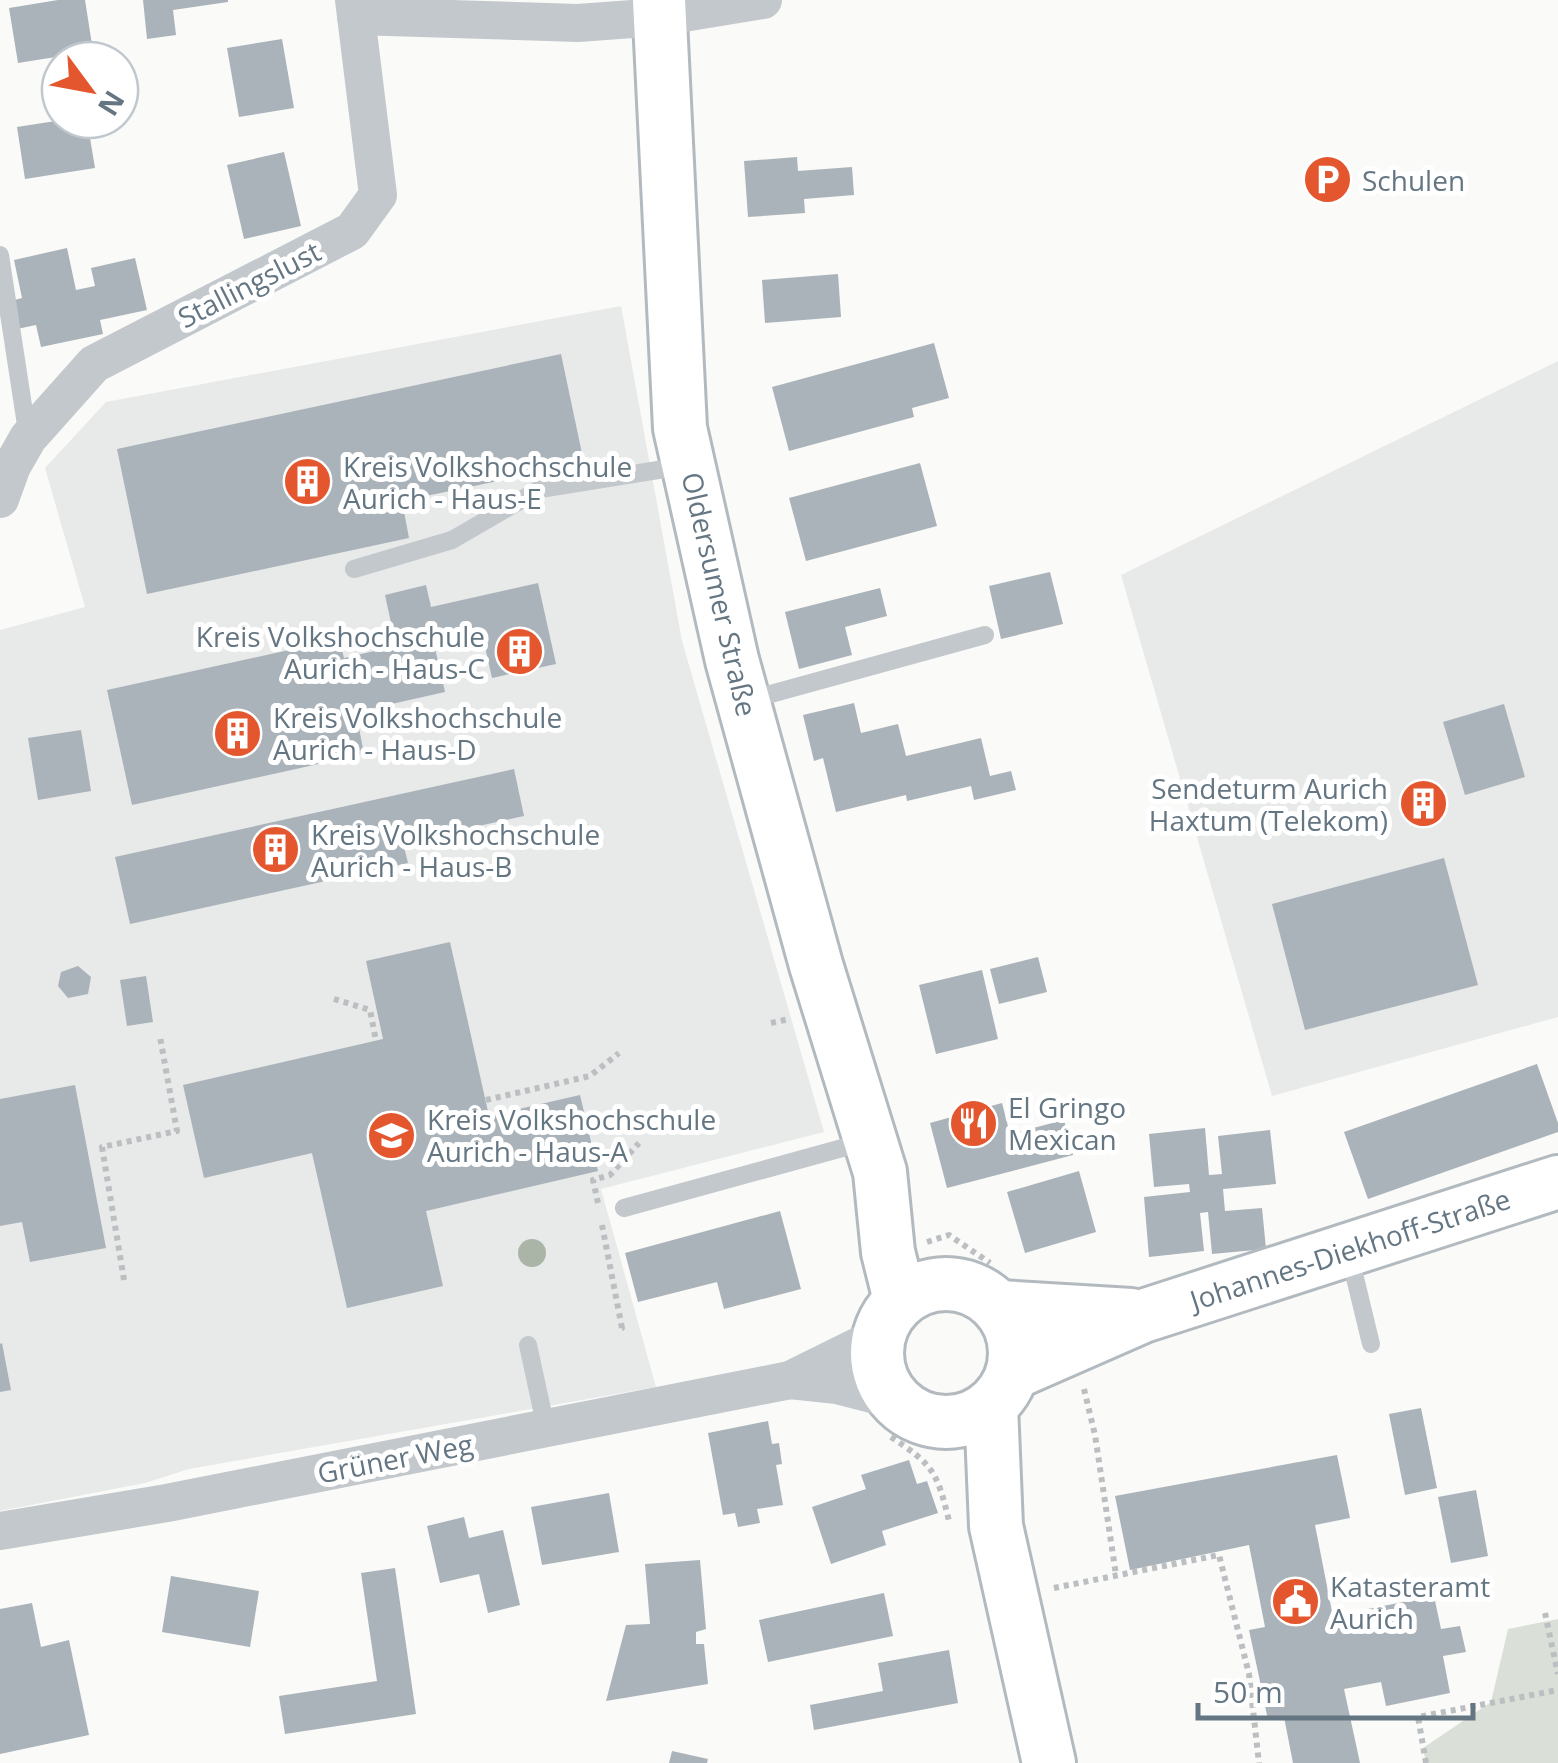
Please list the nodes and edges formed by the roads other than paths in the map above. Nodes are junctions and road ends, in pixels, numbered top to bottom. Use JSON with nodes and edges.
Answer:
{"nodes":[{"id":1,"x":763,"y":0,"type":"edge"},
{"id":2,"x":355,"y":8,"type":"edge"},
{"id":3,"x":659,"y":8,"type":"edge"},
{"id":4,"x":0,"y":255,"type":"edge"},
{"id":5,"x":28,"y":438,"type":"junction"},
{"id":6,"x":689,"y":465,"type":"junction"},
{"id":7,"x":0,"y":499,"type":"edge"},
{"id":8,"x":354,"y":569,"type":"dead end"},
{"id":9,"x":984,"y":634,"type":"dead end"},
{"id":10,"x":744,"y":701,"type":"junction"},
{"id":11,"x":875,"y":1156,"type":"junction"},
{"id":12,"x":1558,"y":1182,"type":"edge"},
{"id":13,"x":624,"y":1208,"type":"dead end"},
{"id":14,"x":1348,"y":1248,"type":"junction"},
{"id":15,"x":951,"y":1284,"type":"junction"},
{"id":16,"x":999,"y":1307,"type":"junction"},
{"id":17,"x":1143,"y":1316,"type":"junction"},
{"id":18,"x":888,"y":1319,"type":"junction"},
{"id":19,"x":1372,"y":1344,"type":"dead end"},
{"id":20,"x":528,"y":1345,"type":"dead end"},
{"id":21,"x":790,"y":1380,"type":"junction"},
{"id":22,"x":1002,"y":1390,"type":"junction"},
{"id":23,"x":904,"y":1418,"type":"junction"},
{"id":24,"x":546,"y":1428,"type":"junction"},
{"id":25,"x":996,"y":1526,"type":"junction"},
{"id":26,"x":0,"y":1531,"type":"edge"},
{"id":27,"x":1049,"y":1763,"type":"edge"}],
"edges":[{"from":1,"to":3,"type":"street","name":"Stallingslust"},
{"from":2,"to":3,"type":"street","name":"Stallingslust"},
{"from":2,"to":5,"type":"street","name":"Stallingslust"},
{"from":3,"to":6,"type":"main road","name":"Oldersumer Straße"},
{"from":4,"to":5,"type":"lane"},
{"from":5,"to":7,"type":"street","name":"Stallingslust"},
{"from":6,"to":8,"type":"lane"},
{"from":6,"to":10,"type":"main road","name":"Oldersumer Straße"},
{"from":9,"to":10,"type":"lane"},
{"from":10,"to":11,"type":"main road","name":"Oldersumer Straße"},
{"from":11,"to":13,"type":"lane"},
{"from":11,"to":15,"type":"main road","name":"Oldersumer Straße"},
{"from":11,"to":18,"type":"main road","name":"Oldersumer Straße"},
{"from":12,"to":14,"type":"main road","name":"Johannes-Diekhoff-Straße"},
{"from":14,"to":17,"type":"main road","name":"Johannes-Diekhoff-Straße"},
{"from":14,"to":19,"type":"lane"},
{"from":15,"to":16,"type":"main road"},
{"from":15,"to":18,"type":"main road"},
{"from":16,"to":17,"type":"main road","name":"Johannes-Diekhoff-Straße"},
{"from":16,"to":22,"type":"main road","name":"Oldersumer Straße"},
{"from":17,"to":22,"type":"main road","name":"Johannes-Diekhoff-Straße"},
{"from":18,"to":21,"type":"street","name":"Grüner Weg"},
{"from":18,"to":23,"type":"main road","name":"Oldersumer Straße"},
{"from":20,"to":24,"type":"lane"},
{"from":21,"to":23,"type":"street","name":"Grüner Weg"},
{"from":21,"to":24,"type":"street","name":"Grüner Weg"},
{"from":22,"to":23,"type":"main road"},
{"from":22,"to":25,"type":"main road","name":"Oldersumer Straße"},
{"from":23,"to":25,"type":"main road","name":"Oldersumer Straße"},
{"from":24,"to":26,"type":"street","name":"Grüner Weg"},
{"from":25,"to":27,"type":"main road","name":"Oldersumer Straße"}]}
